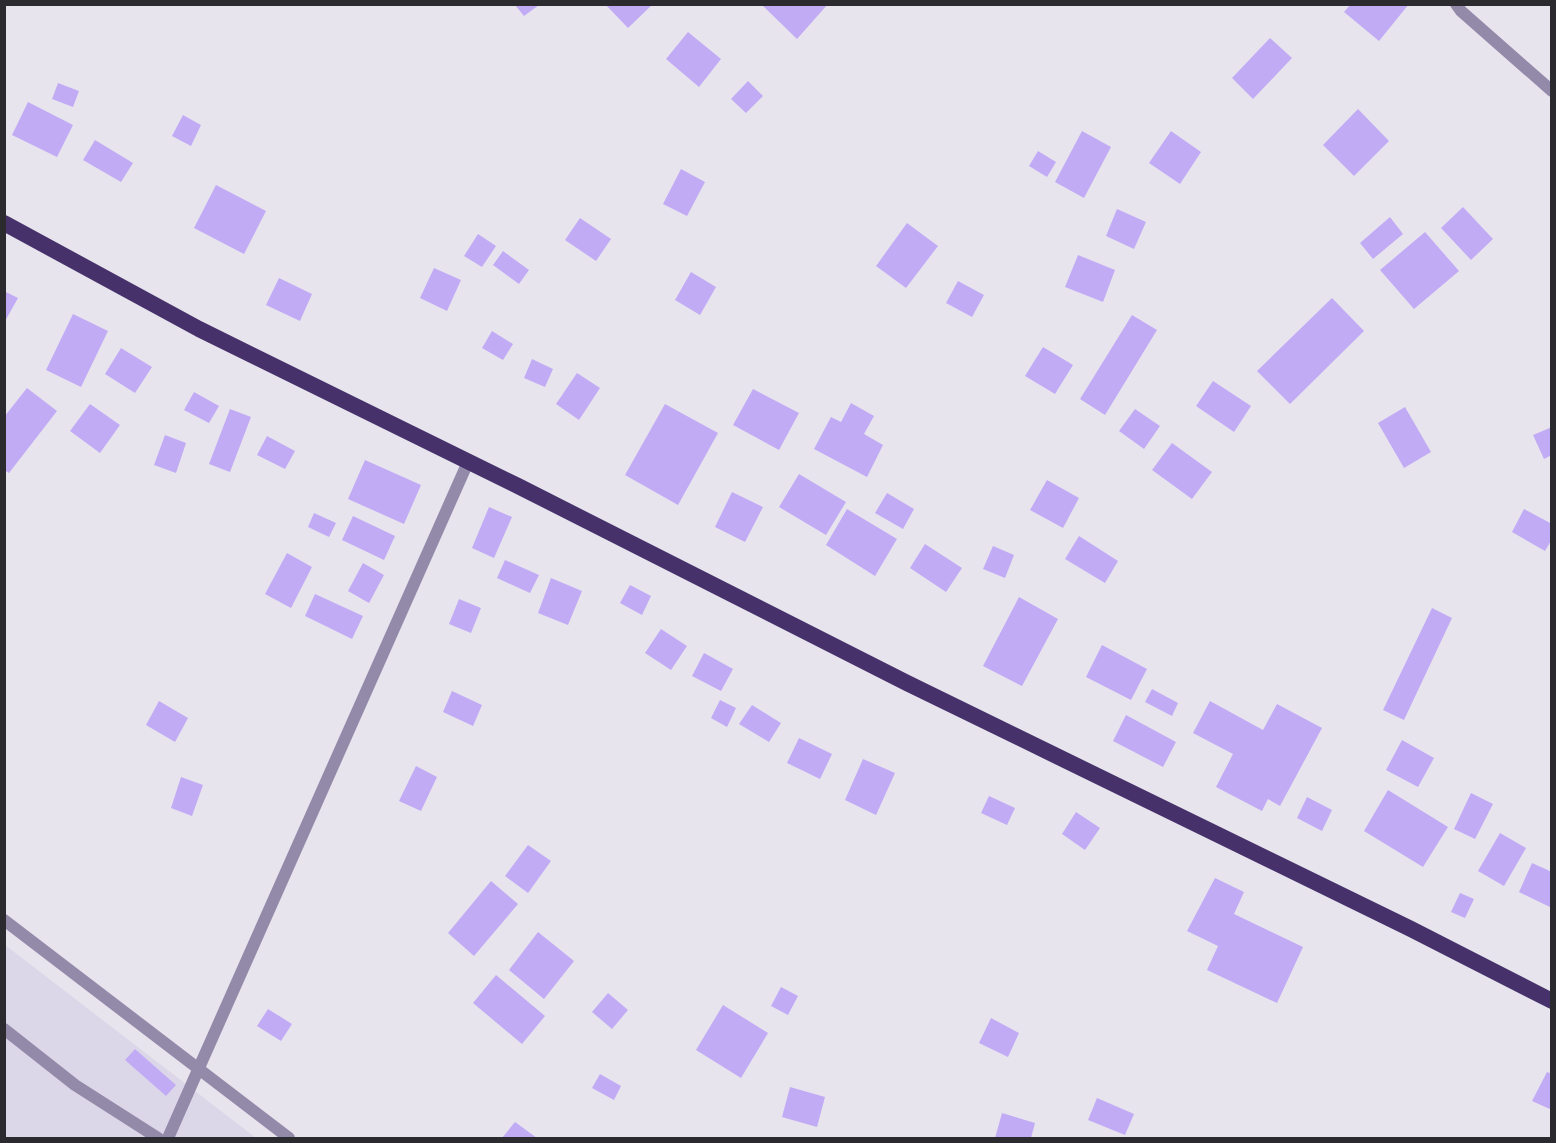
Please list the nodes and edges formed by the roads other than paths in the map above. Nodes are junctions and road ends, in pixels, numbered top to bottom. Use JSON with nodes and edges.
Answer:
{"nodes":[{"id":1,"x":1456,"y":4,"type":"edge"},
{"id":2,"x":1551,"y":91,"type":"edge"},
{"id":3,"x":4,"y":223,"type":"edge"},
{"id":4,"x":468,"y":462,"type":"junction"},
{"id":5,"x":4,"y":920,"type":"edge"},
{"id":6,"x":1551,"y":1001,"type":"edge"},
{"id":7,"x":4,"y":1029,"type":"edge"},
{"id":8,"x":198,"y":1070,"type":"junction"},
{"id":9,"x":158,"y":1138,"type":"edge"},
{"id":10,"x":168,"y":1138,"type":"edge"},
{"id":11,"x":289,"y":1138,"type":"edge"}],
"edges":[{"from":1,"to":2,"type":"street"},
{"from":3,"to":4,"type":"highway"},
{"from":4,"to":6,"type":"highway"},
{"from":4,"to":8,"type":"street"},
{"from":5,"to":8,"type":"street"},
{"from":7,"to":9,"type":"street"},
{"from":8,"to":10,"type":"street"},
{"from":8,"to":11,"type":"street"}]}
